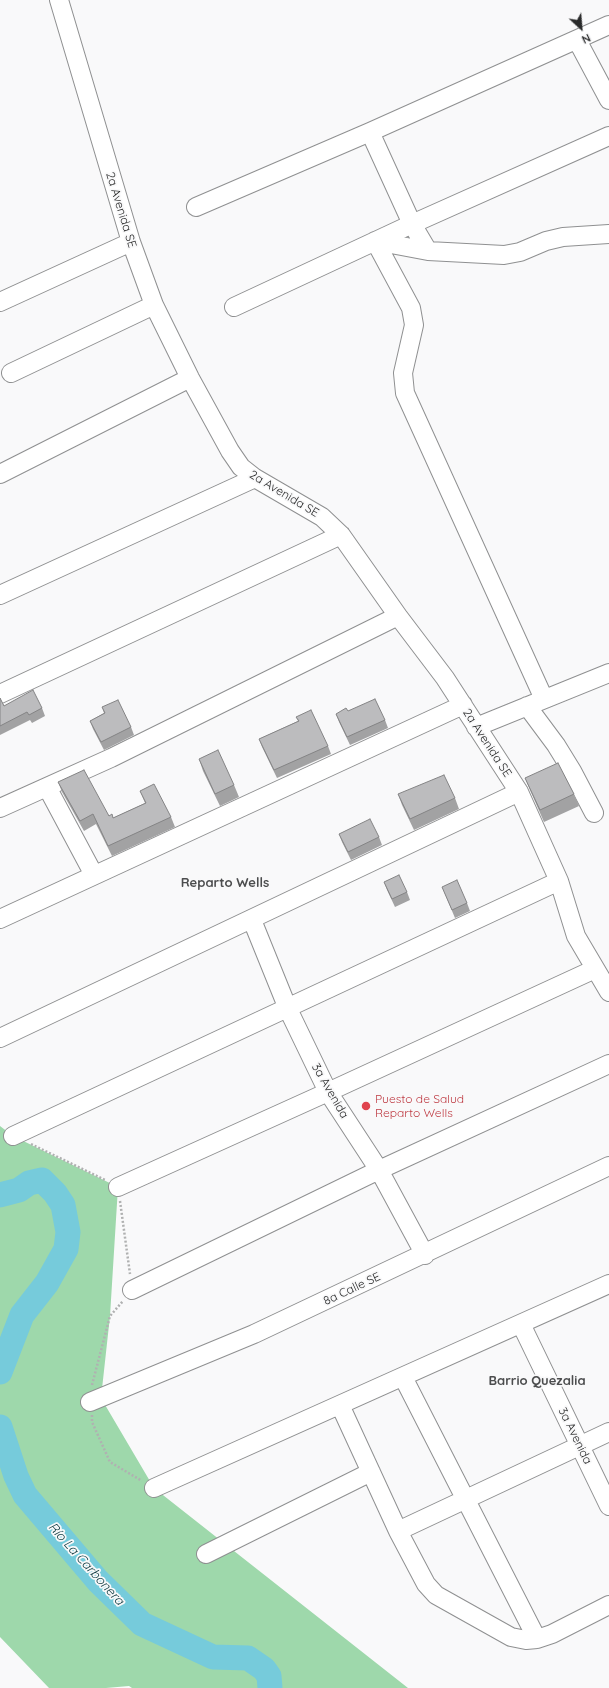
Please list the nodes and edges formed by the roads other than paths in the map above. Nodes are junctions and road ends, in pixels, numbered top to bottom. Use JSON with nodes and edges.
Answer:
{"nodes":[{"id":1,"x":59,"y":0,"type":"edge"},
{"id":2,"x":609,"y":25,"type":"edge"},
{"id":3,"x":577,"y":40,"type":"junction"},
{"id":4,"x":609,"y":100,"type":"edge"},
{"id":5,"x":370,"y":132,"type":"junction"},
{"id":6,"x":609,"y":136,"type":"edge"},
{"id":7,"x":196,"y":207,"type":"dead end"},
{"id":8,"x":412,"y":224,"type":"junction"},
{"id":9,"x":609,"y":234,"type":"edge"},
{"id":10,"x":375,"y":241,"type":"junction"},
{"id":11,"x":131,"y":242,"type":"junction"},
{"id":12,"x":428,"y":252,"type":"junction"},
{"id":13,"x":0,"y":302,"type":"edge"},
{"id":14,"x":154,"y":305,"type":"junction"},
{"id":15,"x":234,"y":307,"type":"dead end"},
{"id":16,"x":11,"y":373,"type":"dead end"},
{"id":17,"x":190,"y":378,"type":"junction"},
{"id":18,"x":0,"y":474,"type":"edge"},
{"id":19,"x":255,"y":478,"type":"junction"},
{"id":20,"x":341,"y":535,"type":"junction"},
{"id":21,"x":0,"y":595,"type":"edge"},
{"id":22,"x":398,"y":616,"type":"junction"},
{"id":23,"x":609,"y":673,"type":"edge"},
{"id":24,"x":0,"y":694,"type":"edge"},
{"id":25,"x":544,"y":699,"type":"junction"},
{"id":26,"x":463,"y":705,"type":"junction"},
{"id":27,"x":527,"y":706,"type":"junction"},
{"id":28,"x":476,"y":727,"type":"junction"},
{"id":29,"x":47,"y":787,"type":"junction"},
{"id":30,"x":519,"y":792,"type":"junction"},
{"id":31,"x":0,"y":808,"type":"edge"},
{"id":32,"x":594,"y":813,"type":"dead end"},
{"id":33,"x":94,"y":875,"type":"junction"},
{"id":34,"x":559,"y":881,"type":"junction"},
{"id":35,"x":0,"y":919,"type":"edge"},
{"id":36,"x":252,"y":920,"type":"junction"},
{"id":37,"x":595,"y":969,"type":"junction"},
{"id":38,"x":609,"y":992,"type":"edge"},
{"id":39,"x":288,"y":1009,"type":"junction"},
{"id":40,"x":0,"y":1038,"type":"edge"},
{"id":41,"x":609,"y":1064,"type":"edge"},
{"id":42,"x":328,"y":1092,"type":"junction"},
{"id":43,"x":13,"y":1136,"type":"road end"},
{"id":44,"x":609,"y":1166,"type":"edge"},
{"id":45,"x":379,"y":1170,"type":"junction"},
{"id":46,"x":118,"y":1187,"type":"road end"},
{"id":47,"x":425,"y":1255,"type":"junction"},
{"id":48,"x":609,"y":1284,"type":"edge"},
{"id":49,"x":132,"y":1290,"type":"road end"},
{"id":50,"x":521,"y":1324,"type":"junction"},
{"id":51,"x":402,"y":1377,"type":"junction"},
{"id":52,"x":90,"y":1402,"type":"road end"},
{"id":53,"x":340,"y":1405,"type":"junction"},
{"id":54,"x":609,"y":1432,"type":"edge"},
{"id":55,"x":580,"y":1446,"type":"junction"},
{"id":56,"x":371,"y":1472,"type":"junction"},
{"id":57,"x":154,"y":1488,"type":"road end"},
{"id":58,"x":465,"y":1500,"type":"junction"},
{"id":59,"x":609,"y":1506,"type":"edge"},
{"id":60,"x":398,"y":1531,"type":"junction"},
{"id":61,"x":206,"y":1554,"type":"dead end"},
{"id":62,"x":609,"y":1605,"type":"edge"},
{"id":63,"x":537,"y":1639,"type":"junction"}],
"edges":[{"from":1,"to":11,"type":"street","name":"2a Avenida SE"},
{"from":2,"to":3,"type":"street"},
{"from":3,"to":4,"type":"street"},
{"from":3,"to":5,"type":"street"},
{"from":5,"to":7,"type":"street"},
{"from":5,"to":8,"type":"street"},
{"from":6,"to":8,"type":"street"},
{"from":8,"to":10,"type":"street"},
{"from":8,"to":12,"type":"street"},
{"from":9,"to":12,"type":"street"},
{"from":10,"to":12,"type":"street"},
{"from":10,"to":15,"type":"street"},
{"from":10,"to":25,"type":"street"},
{"from":11,"to":13,"type":"street"},
{"from":11,"to":14,"type":"street","name":"2a Avenida SE"},
{"from":14,"to":16,"type":"street"},
{"from":14,"to":17,"type":"street","name":"2a Avenida SE"},
{"from":17,"to":18,"type":"street"},
{"from":17,"to":19,"type":"street","name":"2a Avenida SE"},
{"from":19,"to":20,"type":"street","name":"2a Avenida SE"},
{"from":19,"to":21,"type":"street"},
{"from":20,"to":22,"type":"street","name":"2a Avenida SE"},
{"from":20,"to":24,"type":"street"},
{"from":22,"to":26,"type":"street","name":"2a Avenida SE"},
{"from":22,"to":29,"type":"street"},
{"from":23,"to":25,"type":"street"},
{"from":25,"to":27,"type":"street"},
{"from":26,"to":28,"type":"street","name":"2a Avenida SE"},
{"from":26,"to":33,"type":"street"},
{"from":27,"to":28,"type":"street"},
{"from":27,"to":32,"type":"street"},
{"from":28,"to":30,"type":"street","name":"2a Avenida SE"},
{"from":29,"to":31,"type":"street"},
{"from":29,"to":33,"type":"street"},
{"from":30,"to":34,"type":"street","name":"2a Avenida SE"},
{"from":30,"to":36,"type":"street"},
{"from":33,"to":35,"type":"street"},
{"from":34,"to":37,"type":"street","name":"2a Avenida SE"},
{"from":34,"to":39,"type":"street"},
{"from":36,"to":39,"type":"street","name":"3a Avenida"},
{"from":36,"to":40,"type":"street"},
{"from":37,"to":38,"type":"street","name":"2a Avenida SE"},
{"from":37,"to":42,"type":"street"},
{"from":39,"to":42,"type":"street","name":"3a Avenida"},
{"from":39,"to":43,"type":"street"},
{"from":41,"to":45,"type":"street"},
{"from":42,"to":45,"type":"street","name":"3a Avenida"},
{"from":42,"to":46,"type":"street"},
{"from":44,"to":47,"type":"street","name":"8a Calle SE"},
{"from":45,"to":47,"type":"street","name":"3a Avenida"},
{"from":45,"to":49,"type":"street"},
{"from":47,"to":52,"type":"street","name":"8a Calle SE"},
{"from":48,"to":50,"type":"street"},
{"from":50,"to":51,"type":"street"},
{"from":50,"to":55,"type":"street","name":"3a Avenida"},
{"from":51,"to":53,"type":"street"},
{"from":51,"to":58,"type":"street"},
{"from":53,"to":56,"type":"street"},
{"from":53,"to":57,"type":"street"},
{"from":54,"to":55,"type":"street"},
{"from":55,"to":58,"type":"street"},
{"from":55,"to":59,"type":"street","name":"3a Avenida"},
{"from":56,"to":60,"type":"street"},
{"from":56,"to":61,"type":"street"},
{"from":58,"to":60,"type":"street"},
{"from":58,"to":63,"type":"street"},
{"from":60,"to":63,"type":"street"},
{"from":62,"to":63,"type":"street"}]}
